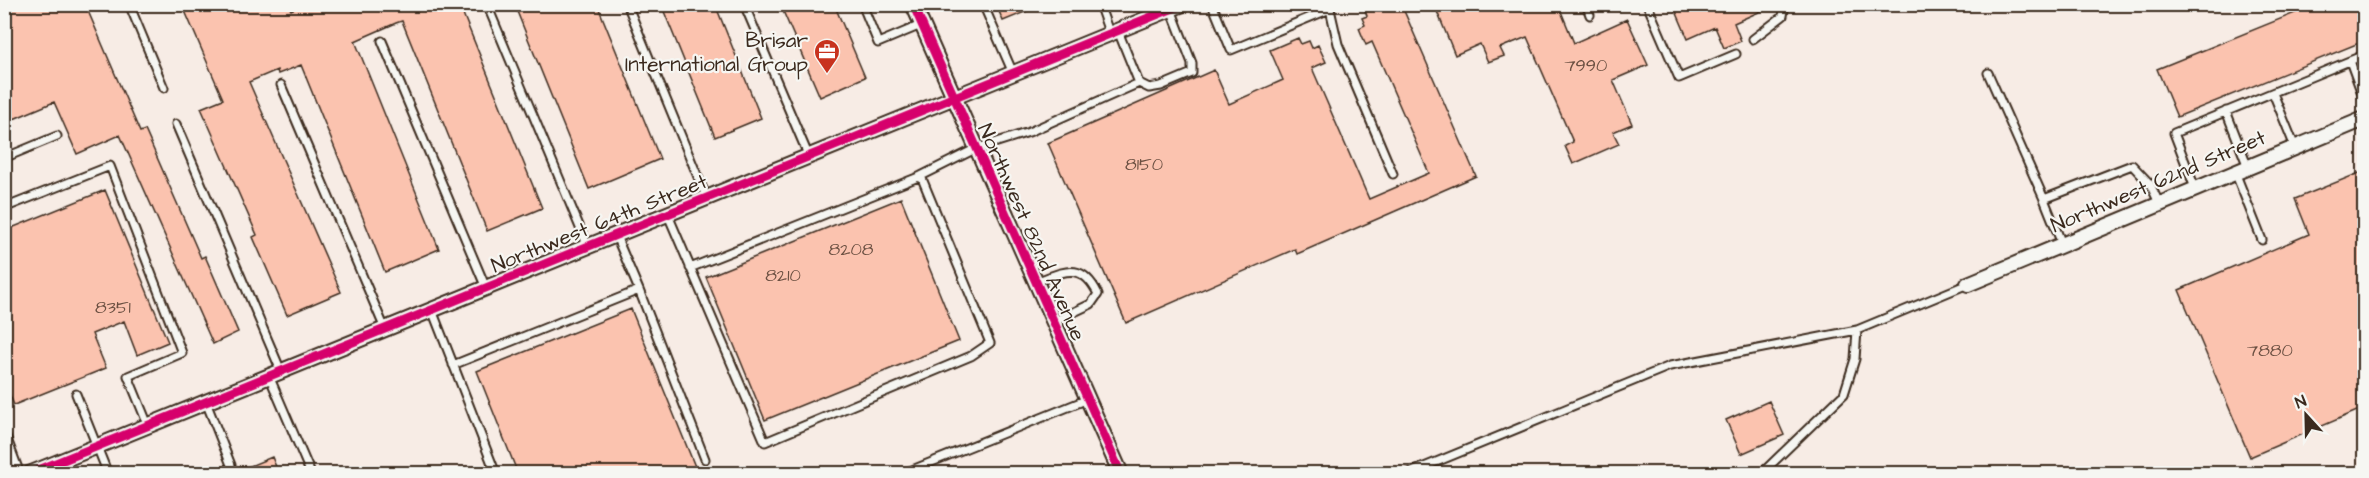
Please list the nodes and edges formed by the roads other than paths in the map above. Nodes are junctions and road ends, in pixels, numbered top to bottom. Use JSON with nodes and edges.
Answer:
{"nodes":[{"id":1,"x":129,"y":4,"type":"edge"},
{"id":2,"x":627,"y":4,"type":"edge"},
{"id":3,"x":744,"y":4,"type":"edge"},
{"id":4,"x":862,"y":4,"type":"edge"},
{"id":5,"x":912,"y":4,"type":"edge"},
{"id":6,"x":982,"y":4,"type":"edge"},
{"id":7,"x":1099,"y":4,"type":"edge"},
{"id":8,"x":1212,"y":4,"type":"edge"},
{"id":9,"x":1586,"y":4,"type":"edge"},
{"id":10,"x":1647,"y":4,"type":"edge"},
{"id":11,"x":1785,"y":4,"type":"edge"},
{"id":12,"x":1330,"y":6,"type":"edge"},
{"id":13,"x":488,"y":7,"type":"dead end"},
{"id":14,"x":1177,"y":7,"type":"edge"},
{"id":15,"x":1590,"y":15,"type":"dead end"},
{"id":16,"x":921,"y":25,"type":"junction"},
{"id":17,"x":1114,"y":33,"type":"junction"},
{"id":18,"x":1753,"y":39,"type":"dead end"},
{"id":19,"x":382,"y":41,"type":"dead end"},
{"id":20,"x":1736,"y":54,"type":"dead end"},
{"id":21,"x":2364,"y":56,"type":"edge"},
{"id":22,"x":2350,"y":61,"type":"junction"},
{"id":23,"x":1988,"y":73,"type":"dead end"},
{"id":24,"x":1014,"y":74,"type":"junction"},
{"id":25,"x":1140,"y":83,"type":"junction"},
{"id":26,"x":281,"y":85,"type":"dead end"},
{"id":27,"x":164,"y":88,"type":"dead end"},
{"id":28,"x":2272,"y":93,"type":"junction"},
{"id":29,"x":953,"y":99,"type":"junction"},
{"id":30,"x":2364,"y":99,"type":"edge"},
{"id":31,"x":2226,"y":111,"type":"junction"},
{"id":32,"x":2364,"y":119,"type":"edge"},
{"id":33,"x":176,"y":124,"type":"dead end"},
{"id":34,"x":57,"y":136,"type":"dead end"},
{"id":35,"x":2295,"y":147,"type":"junction"},
{"id":36,"x":975,"y":149,"type":"junction"},
{"id":37,"x":809,"y":157,"type":"junction"},
{"id":38,"x":4,"y":158,"type":"edge"},
{"id":39,"x":2241,"y":169,"type":"junction"},
{"id":40,"x":1393,"y":174,"type":"dead end"},
{"id":41,"x":921,"y":176,"type":"junction"},
{"id":42,"x":2195,"y":188,"type":"junction"},
{"id":43,"x":707,"y":199,"type":"junction"},
{"id":44,"x":2044,"y":199,"type":"junction"},
{"id":45,"x":2159,"y":203,"type":"junction"},
{"id":46,"x":4,"y":208,"type":"edge"},
{"id":47,"x":668,"y":215,"type":"junction"},
{"id":48,"x":616,"y":236,"type":"junction"},
{"id":49,"x":2262,"y":240,"type":"dead end"},
{"id":50,"x":2062,"y":244,"type":"junction"},
{"id":51,"x":588,"y":247,"type":"junction"},
{"id":52,"x":690,"y":268,"type":"junction"},
{"id":53,"x":1035,"y":282,"type":"junction"},
{"id":54,"x":1968,"y":284,"type":"joint"},
{"id":55,"x":486,"y":288,"type":"junction"},
{"id":56,"x":639,"y":290,"type":"junction"},
{"id":57,"x":432,"y":310,"type":"junction"},
{"id":58,"x":1053,"y":322,"type":"junction"},
{"id":59,"x":385,"y":329,"type":"junction"},
{"id":60,"x":1857,"y":330,"type":"junction"},
{"id":61,"x":453,"y":365,"type":"junction"},
{"id":62,"x":275,"y":374,"type":"junction"},
{"id":63,"x":76,"y":394,"type":"dead end"},
{"id":64,"x":1088,"y":399,"type":"junction"},
{"id":65,"x":206,"y":402,"type":"junction"},
{"id":66,"x":148,"y":425,"type":"junction"},
{"id":67,"x":4,"y":430,"type":"edge"},
{"id":68,"x":96,"y":446,"type":"junction"},
{"id":69,"x":705,"y":459,"type":"dead end"},
{"id":70,"x":231,"y":465,"type":"dead end"},
{"id":71,"x":20,"y":474,"type":"edge"},
{"id":72,"x":29,"y":474,"type":"edge"},
{"id":73,"x":108,"y":474,"type":"edge"},
{"id":74,"x":311,"y":474,"type":"edge"},
{"id":75,"x":496,"y":474,"type":"edge"},
{"id":76,"x":902,"y":474,"type":"edge"},
{"id":77,"x":1121,"y":474,"type":"edge"},
{"id":78,"x":1407,"y":474,"type":"edge"},
{"id":79,"x":1761,"y":474,"type":"edge"}],
"edges":[{"from":1,"to":27,"type":"lane"},
{"from":2,"to":43,"type":"lane"},
{"from":3,"to":37,"type":"lane"},
{"from":4,"to":16,"type":"lane"},
{"from":5,"to":16,"type":"street","name":"Northwest 82nd Avenue"},
{"from":6,"to":24,"type":"lane"},
{"from":7,"to":17,"type":"lane"},
{"from":8,"to":12,"type":"lane"},
{"from":9,"to":15,"type":"lane"},
{"from":10,"to":20,"type":"lane"},
{"from":11,"to":18,"type":"lane"},
{"from":12,"to":40,"type":"lane"},
{"from":13,"to":51,"type":"lane"},
{"from":14,"to":17,"type":"street","name":"Northwest 64th Street"},
{"from":14,"to":25,"type":"lane"},
{"from":16,"to":29,"type":"street","name":"Northwest 82nd Avenue"},
{"from":17,"to":24,"type":"street","name":"Northwest 64th Street"},
{"from":17,"to":25,"type":"lane"},
{"from":19,"to":55,"type":"lane"},
{"from":21,"to":22,"type":"lane"},
{"from":22,"to":28,"type":"lane"},
{"from":22,"to":30,"type":"lane"},
{"from":23,"to":44,"type":"lane"},
{"from":24,"to":29,"type":"street","name":"Northwest 64th Street"},
{"from":25,"to":36,"type":"lane"},
{"from":26,"to":59,"type":"lane"},
{"from":28,"to":31,"type":"lane"},
{"from":28,"to":35,"type":"lane"},
{"from":29,"to":36,"type":"street","name":"Northwest 82nd Avenue"},
{"from":29,"to":37,"type":"street","name":"Northwest 64th Street"},
{"from":31,"to":39,"type":"lane"},
{"from":31,"to":42,"type":"lane"},
{"from":32,"to":35,"type":"street","name":"Northwest 62nd Street"},
{"from":33,"to":62,"type":"lane"},
{"from":34,"to":38,"type":"lane"},
{"from":35,"to":39,"type":"street","name":"Northwest 62nd Street"},
{"from":36,"to":41,"type":"lane"},
{"from":36,"to":53,"type":"street","name":"Northwest 82nd Avenue"},
{"from":37,"to":43,"type":"street","name":"Northwest 64th Street"},
{"from":39,"to":42,"type":"street","name":"Northwest 62nd Street"},
{"from":39,"to":49,"type":"lane"},
{"from":41,"to":52,"type":"lane"},
{"from":41,"to":52,"type":"lane"},
{"from":42,"to":45,"type":"street","name":"Northwest 62nd Street"},
{"from":43,"to":47,"type":"street","name":"Northwest 64th Street"},
{"from":44,"to":45,"type":"lane"},
{"from":44,"to":50,"type":"lane"},
{"from":45,"to":50,"type":"street","name":"Northwest 62nd Street"},
{"from":46,"to":66,"type":"lane"},
{"from":47,"to":48,"type":"street","name":"Northwest 64th Street"},
{"from":47,"to":52,"type":"lane"},
{"from":48,"to":51,"type":"street","name":"Northwest 64th Street"},
{"from":48,"to":56,"type":"lane"},
{"from":50,"to":54,"type":"street","name":"Northwest 62nd Street"},
{"from":51,"to":55,"type":"street","name":"Northwest 64th Street"},
{"from":53,"to":58,"type":"street","name":"Northwest 82nd Avenue"},
{"from":53,"to":58,"type":"lane"},
{"from":54,"to":60,"type":"lane"},
{"from":55,"to":57,"type":"street","name":"Northwest 64th Street"},
{"from":56,"to":61,"type":"lane"},
{"from":56,"to":69,"type":"lane"},
{"from":57,"to":59,"type":"street","name":"Northwest 64th Street"},
{"from":57,"to":61,"type":"lane"},
{"from":58,"to":64,"type":"street","name":"Northwest 82nd Avenue"},
{"from":59,"to":62,"type":"street","name":"Northwest 64th Street"},
{"from":60,"to":78,"type":"lane"},
{"from":60,"to":79,"type":"lane"},
{"from":61,"to":75,"type":"lane"},
{"from":62,"to":65,"type":"street","name":"Northwest 64th Street"},
{"from":62,"to":74,"type":"lane"},
{"from":63,"to":68,"type":"lane"},
{"from":64,"to":76,"type":"lane"},
{"from":64,"to":77,"type":"street","name":"Northwest 82nd Avenue"},
{"from":65,"to":66,"type":"street","name":"Northwest 64th Street"},
{"from":65,"to":70,"type":"lane"},
{"from":66,"to":68,"type":"street","name":"Northwest 64th Street"},
{"from":67,"to":71,"type":"lane"},
{"from":68,"to":72,"type":"street","name":"Northwest 64th Street"},
{"from":68,"to":73,"type":"lane"}]}
